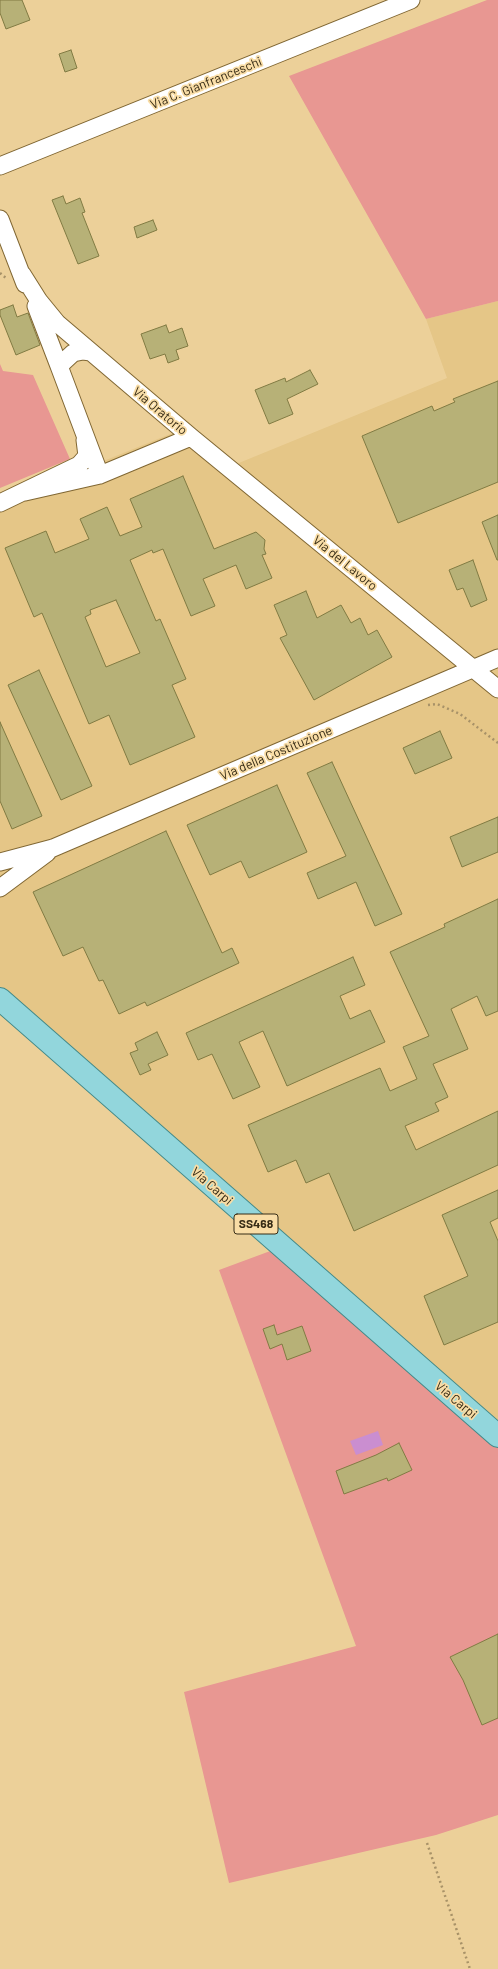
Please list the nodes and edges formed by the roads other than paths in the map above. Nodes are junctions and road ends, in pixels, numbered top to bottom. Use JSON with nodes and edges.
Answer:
{"nodes":[{"id":1,"x":411,"y":0,"type":"edge"},
{"id":2,"x":0,"y":166,"type":"edge"},
{"id":3,"x":0,"y":219,"type":"edge"},
{"id":4,"x":22,"y":274,"type":"junction"},
{"id":5,"x":91,"y":352,"type":"junction"},
{"id":6,"x":59,"y":366,"type":"junction"},
{"id":7,"x":85,"y":436,"type":"junction"},
{"id":8,"x":191,"y":437,"type":"junction"},
{"id":9,"x":100,"y":475,"type":"junction"},
{"id":10,"x":25,"y":492,"type":"junction"},
{"id":11,"x":0,"y":503,"type":"edge"},
{"id":12,"x":498,"y":658,"type":"edge"},
{"id":13,"x":473,"y":669,"type":"junction"},
{"id":14,"x":498,"y":689,"type":"edge"},
{"id":15,"x":53,"y":848,"type":"junction"},
{"id":16,"x":0,"y":862,"type":"edge"},
{"id":17,"x":0,"y":888,"type":"edge"},
{"id":18,"x":0,"y":999,"type":"edge"},
{"id":19,"x":498,"y":1436,"type":"edge"}],
"edges":[{"from":1,"to":2,"type":"street","name":"Via C. Gianfranceschi"},
{"from":3,"to":4,"type":"street","name":"Via Oratorio"},
{"from":4,"to":5,"type":"street","name":"Via Oratorio"},
{"from":4,"to":6,"type":"street","name":"Via Oratorio"},
{"from":5,"to":6,"type":"street"},
{"from":5,"to":8,"type":"street","name":"Via Oratorio"},
{"from":6,"to":7,"type":"street","name":"Via Oratorio"},
{"from":7,"to":9,"type":"street","name":"Via Oratorio"},
{"from":7,"to":10,"type":"street","name":"Via Oratorio"},
{"from":8,"to":9,"type":"street","name":"Via Oratorio"},
{"from":8,"to":13,"type":"street","name":"Via del Lavoro"},
{"from":9,"to":10,"type":"street","name":"Via Oratorio"},
{"from":10,"to":11,"type":"street","name":"Via Oratorio"},
{"from":12,"to":13,"type":"street","name":"Via della Costituzione"},
{"from":13,"to":14,"type":"street","name":"Via del Lavoro"},
{"from":13,"to":15,"type":"street","name":"Via della Costituzione"},
{"from":15,"to":16,"type":"street","name":"Via della Costituzione"},
{"from":15,"to":17,"type":"street","name":"Via della Costituzione"},
{"from":18,"to":19,"type":"main road","name":"Via Carpi","number":"SS468"}]}
